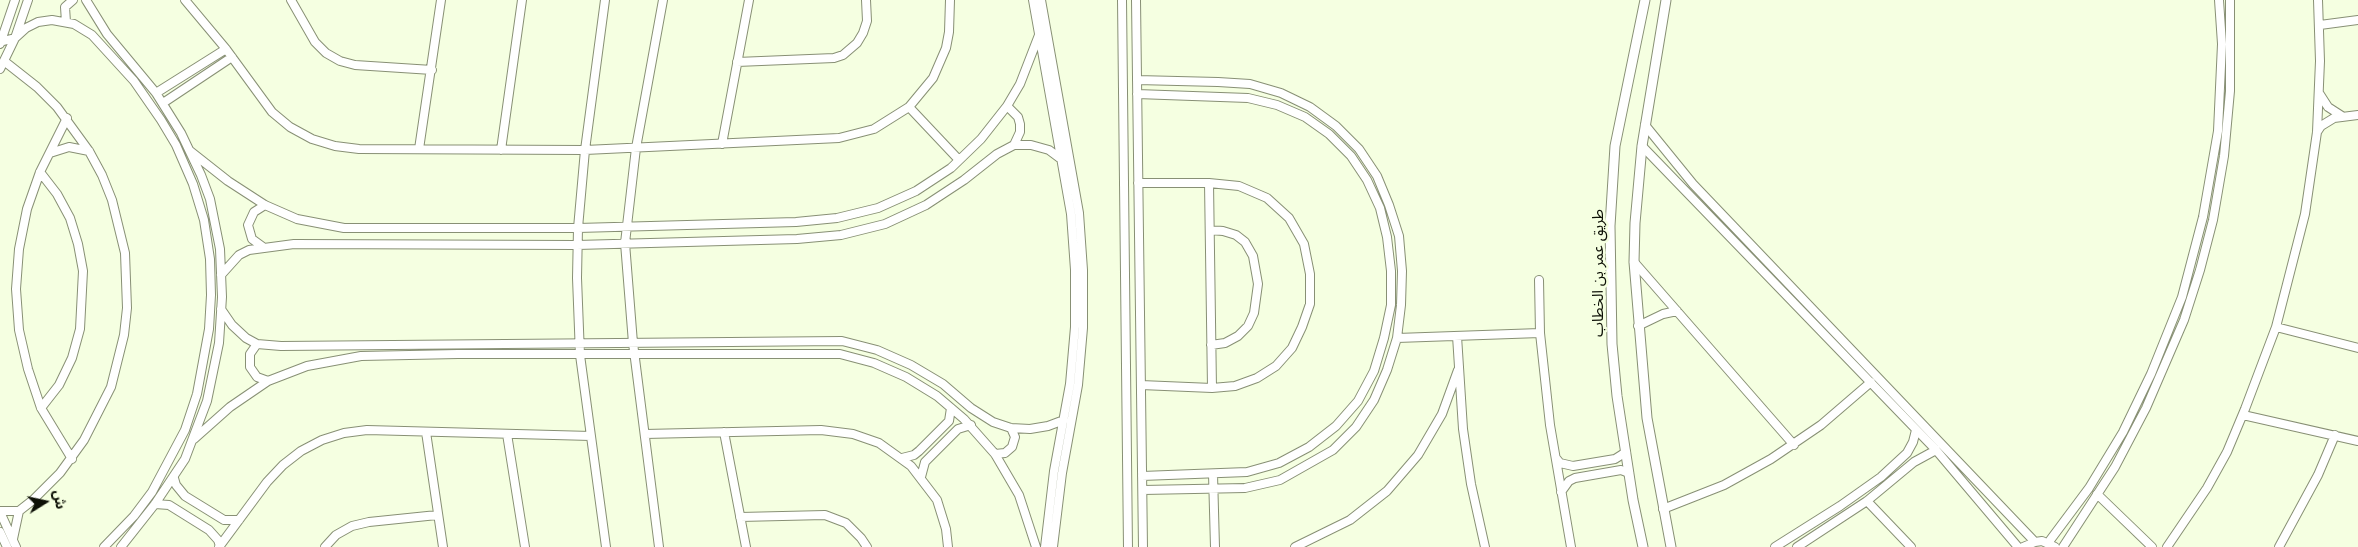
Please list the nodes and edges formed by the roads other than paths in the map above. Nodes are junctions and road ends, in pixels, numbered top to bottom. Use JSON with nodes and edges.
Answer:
{"nodes":[{"id":1,"x":14,"y":0,"type":"edge"},
{"id":2,"x":28,"y":0,"type":"edge"},
{"id":3,"x":73,"y":0,"type":"edge"},
{"id":4,"x":86,"y":0,"type":"edge"},
{"id":5,"x":185,"y":0,"type":"edge"},
{"id":6,"x":291,"y":0,"type":"edge"},
{"id":7,"x":441,"y":0,"type":"edge"},
{"id":8,"x":522,"y":0,"type":"edge"},
{"id":9,"x":605,"y":0,"type":"edge"},
{"id":10,"x":663,"y":0,"type":"edge"},
{"id":11,"x":749,"y":0,"type":"edge"},
{"id":12,"x":866,"y":0,"type":"edge"},
{"id":13,"x":950,"y":0,"type":"edge"},
{"id":14,"x":1033,"y":0,"type":"edge"},
{"id":15,"x":1041,"y":0,"type":"edge"},
{"id":16,"x":1122,"y":0,"type":"edge"},
{"id":17,"x":1136,"y":0,"type":"edge"},
{"id":18,"x":1644,"y":0,"type":"edge"},
{"id":19,"x":1666,"y":0,"type":"edge"},
{"id":20,"x":2220,"y":0,"type":"edge"},
{"id":21,"x":2230,"y":0,"type":"edge"},
{"id":22,"x":2318,"y":0,"type":"edge"},
{"id":23,"x":2358,"y":20,"type":"edge"},
{"id":24,"x":66,"y":22,"type":"junction"},
{"id":25,"x":2320,"y":25,"type":"junction"},
{"id":26,"x":1039,"y":35,"type":"junction"},
{"id":27,"x":15,"y":38,"type":"junction"},
{"id":28,"x":0,"y":42,"type":"edge"},
{"id":29,"x":226,"y":49,"type":"junction"},
{"id":30,"x":232,"y":57,"type":"junction"},
{"id":31,"x":4,"y":61,"type":"junction"},
{"id":32,"x":737,"y":62,"type":"junction"},
{"id":33,"x":0,"y":69,"type":"edge"},
{"id":34,"x":432,"y":70,"type":"junction"},
{"id":35,"x":1137,"y":80,"type":"junction"},
{"id":36,"x":156,"y":93,"type":"junction"},
{"id":37,"x":1137,"y":94,"type":"junction"},
{"id":38,"x":2319,"y":94,"type":"junction"},
{"id":39,"x":163,"y":103,"type":"junction"},
{"id":40,"x":1007,"y":106,"type":"junction"},
{"id":41,"x":909,"y":107,"type":"junction"},
{"id":42,"x":2358,"y":115,"type":"edge"},
{"id":43,"x":2342,"y":116,"type":"junction"},
{"id":44,"x":67,"y":118,"type":"junction"},
{"id":45,"x":1645,"y":125,"type":"junction"},
{"id":46,"x":2316,"y":132,"type":"junction"},
{"id":47,"x":722,"y":144,"type":"junction"},
{"id":48,"x":1014,"y":145,"type":"junction"},
{"id":49,"x":1642,"y":146,"type":"junction"},
{"id":50,"x":636,"y":148,"type":"junction"},
{"id":51,"x":420,"y":150,"type":"junction"},
{"id":52,"x":502,"y":150,"type":"junction"},
{"id":53,"x":585,"y":150,"type":"junction"},
{"id":54,"x":89,"y":151,"type":"junction"},
{"id":55,"x":190,"y":151,"type":"junction"},
{"id":56,"x":50,"y":153,"type":"junction"},
{"id":57,"x":1061,"y":159,"type":"junction"},
{"id":58,"x":959,"y":160,"type":"junction"},
{"id":59,"x":40,"y":172,"type":"junction"},
{"id":60,"x":1138,"y":183,"type":"junction"},
{"id":61,"x":1209,"y":183,"type":"junction"},
{"id":62,"x":265,"y":205,"type":"junction"},
{"id":63,"x":626,"y":226,"type":"junction"},
{"id":64,"x":578,"y":228,"type":"junction"},
{"id":65,"x":1210,"y":230,"type":"junction"},
{"id":66,"x":625,"y":244,"type":"junction"},
{"id":67,"x":577,"y":245,"type":"junction"},
{"id":68,"x":263,"y":247,"type":"junction"},
{"id":69,"x":1634,"y":262,"type":"junction"},
{"id":70,"x":221,"y":275,"type":"junction"},
{"id":71,"x":1539,"y":280,"type":"dead end"},
{"id":72,"x":221,"y":310,"type":"junction"},
{"id":73,"x":1677,"y":311,"type":"junction"},
{"id":74,"x":1638,"y":326,"type":"junction"},
{"id":75,"x":2276,"y":327,"type":"junction"},
{"id":76,"x":1540,"y":333,"type":"junction"},
{"id":77,"x":1457,"y":336,"type":"junction"},
{"id":78,"x":1397,"y":338,"type":"junction"},
{"id":79,"x":579,"y":342,"type":"junction"},
{"id":80,"x":633,"y":343,"type":"junction"},
{"id":81,"x":257,"y":344,"type":"junction"},
{"id":82,"x":1211,"y":346,"type":"junction"},
{"id":83,"x":2358,"y":348,"type":"edge"},
{"id":84,"x":580,"y":355,"type":"junction"},
{"id":85,"x":634,"y":355,"type":"junction"},
{"id":86,"x":1458,"y":370,"type":"junction"},
{"id":87,"x":268,"y":381,"type":"junction"},
{"id":88,"x":1871,"y":382,"type":"junction"},
{"id":89,"x":1141,"y":385,"type":"junction"},
{"id":90,"x":1212,"y":388,"type":"junction"},
{"id":91,"x":41,"y":408,"type":"junction"},
{"id":92,"x":951,"y":408,"type":"junction"},
{"id":93,"x":2243,"y":414,"type":"junction"},
{"id":94,"x":1064,"y":420,"type":"junction"},
{"id":95,"x":971,"y":426,"type":"junction"},
{"id":96,"x":1011,"y":428,"type":"junction"},
{"id":97,"x":1916,"y":430,"type":"junction"},
{"id":98,"x":426,"y":432,"type":"junction"},
{"id":99,"x":724,"y":432,"type":"junction"},
{"id":100,"x":507,"y":434,"type":"junction"},
{"id":101,"x":645,"y":434,"type":"junction"},
{"id":102,"x":2335,"y":435,"type":"junction"},
{"id":103,"x":591,"y":436,"type":"junction"},
{"id":104,"x":194,"y":439,"type":"junction"},
{"id":105,"x":2358,"y":441,"type":"edge"},
{"id":106,"x":1794,"y":445,"type":"junction"},
{"id":107,"x":1936,"y":450,"type":"junction"},
{"id":108,"x":1626,"y":452,"type":"junction"},
{"id":109,"x":995,"y":454,"type":"junction"},
{"id":110,"x":902,"y":458,"type":"junction"},
{"id":111,"x":1556,"y":458,"type":"junction"},
{"id":112,"x":72,"y":459,"type":"junction"},
{"id":113,"x":1629,"y":473,"type":"junction"},
{"id":114,"x":1213,"y":474,"type":"junction"},
{"id":115,"x":1142,"y":476,"type":"junction"},
{"id":116,"x":921,"y":477,"type":"junction"},
{"id":117,"x":174,"y":478,"type":"junction"},
{"id":118,"x":1143,"y":490,"type":"junction"},
{"id":119,"x":1213,"y":490,"type":"junction"},
{"id":120,"x":1562,"y":492,"type":"junction"},
{"id":121,"x":2097,"y":494,"type":"junction"},
{"id":122,"x":1867,"y":501,"type":"junction"},
{"id":123,"x":155,"y":504,"type":"junction"},
{"id":124,"x":1663,"y":509,"type":"junction"},
{"id":125,"x":0,"y":512,"type":"edge"},
{"id":126,"x":19,"y":512,"type":"junction"},
{"id":127,"x":437,"y":515,"type":"junction"},
{"id":128,"x":740,"y":517,"type":"junction"},
{"id":129,"x":239,"y":520,"type":"junction"},
{"id":130,"x":0,"y":532,"type":"edge"},
{"id":131,"x":2035,"y":542,"type":"junction"},
{"id":132,"x":15,"y":543,"type":"edge"},
{"id":133,"x":2051,"y":545,"type":"edge"},
{"id":134,"x":1300,"y":546,"type":"edge"},
{"id":135,"x":7,"y":547,"type":"edge"},
{"id":136,"x":104,"y":547,"type":"edge"},
{"id":137,"x":121,"y":547,"type":"edge"},
{"id":138,"x":220,"y":547,"type":"edge"},
{"id":139,"x":325,"y":547,"type":"edge"},
{"id":140,"x":443,"y":547,"type":"edge"},
{"id":141,"x":525,"y":547,"type":"edge"},
{"id":142,"x":606,"y":547,"type":"edge"},
{"id":143,"x":659,"y":547,"type":"edge"},
{"id":144,"x":746,"y":547,"type":"edge"},
{"id":145,"x":867,"y":547,"type":"edge"},
{"id":146,"x":948,"y":547,"type":"edge"},
{"id":147,"x":1036,"y":547,"type":"edge"},
{"id":148,"x":1045,"y":547,"type":"edge"},
{"id":149,"x":1053,"y":547,"type":"edge"},
{"id":150,"x":1128,"y":547,"type":"edge"},
{"id":151,"x":1143,"y":547,"type":"edge"},
{"id":152,"x":1215,"y":547,"type":"edge"},
{"id":153,"x":1485,"y":547,"type":"edge"},
{"id":154,"x":1571,"y":547,"type":"edge"},
{"id":155,"x":1643,"y":547,"type":"edge"},
{"id":156,"x":1671,"y":547,"type":"edge"},
{"id":157,"x":1775,"y":547,"type":"edge"},
{"id":158,"x":1797,"y":547,"type":"edge"},
{"id":159,"x":1910,"y":547,"type":"edge"},
{"id":160,"x":2018,"y":547,"type":"edge"},
{"id":161,"x":2023,"y":547,"type":"edge"},
{"id":162,"x":2063,"y":547,"type":"edge"},
{"id":163,"x":2152,"y":547,"type":"edge"},
{"id":164,"x":2167,"y":547,"type":"edge"},
{"id":165,"x":2279,"y":547,"type":"edge"}],
"edges":[{"from":1,"to":28,"type":"street"},
{"from":2,"to":27,"type":"street"},
{"from":3,"to":24,"type":"street"},
{"from":4,"to":36,"type":"street"},
{"from":5,"to":29,"type":"street"},
{"from":6,"to":34,"type":"street"},
{"from":7,"to":34,"type":"street"},
{"from":8,"to":52,"type":"street"},
{"from":9,"to":53,"type":"street"},
{"from":10,"to":50,"type":"street"},
{"from":11,"to":32,"type":"street"},
{"from":12,"to":32,"type":"street"},
{"from":13,"to":41,"type":"street"},
{"from":14,"to":26,"type":"street"},
{"from":15,"to":149,"type":"street"},
{"from":16,"to":150,"type":"street"},
{"from":17,"to":35,"type":"street"},
{"from":18,"to":108,"type":"street","name":"طريق عمر بن الخطاب"},
{"from":19,"to":45,"type":"street"},
{"from":20,"to":133,"type":"street"},
{"from":21,"to":121,"type":"street"},
{"from":22,"to":25,"type":"street"},
{"from":23,"to":25,"type":"street"},
{"from":24,"to":27,"type":"street"},
{"from":24,"to":136,"type":"street"},
{"from":25,"to":38,"type":"street"},
{"from":26,"to":40,"type":"street"},
{"from":26,"to":57,"type":"street"},
{"from":27,"to":28,"type":"street"},
{"from":27,"to":31,"type":"street"},
{"from":29,"to":30,"type":"street"},
{"from":29,"to":36,"type":"street"},
{"from":30,"to":39,"type":"street"},
{"from":30,"to":51,"type":"street"},
{"from":31,"to":33,"type":"street"},
{"from":31,"to":44,"type":"street"},
{"from":32,"to":47,"type":"street"},
{"from":34,"to":51,"type":"street"},
{"from":35,"to":37,"type":"street"},
{"from":35,"to":78,"type":"street"},
{"from":36,"to":39,"type":"street"},
{"from":37,"to":60,"type":"street"},
{"from":37,"to":114,"type":"street"},
{"from":38,"to":43,"type":"street"},
{"from":38,"to":46,"type":"street"},
{"from":39,"to":55,"type":"street"},
{"from":40,"to":48,"type":"street"},
{"from":40,"to":58,"type":"street"},
{"from":41,"to":47,"type":"street"},
{"from":41,"to":58,"type":"street"},
{"from":42,"to":43,"type":"street"},
{"from":43,"to":46,"type":"street"},
{"from":44,"to":54,"type":"street"},
{"from":44,"to":56,"type":"street"},
{"from":45,"to":49,"type":"street"},
{"from":45,"to":131,"type":"street"},
{"from":46,"to":75,"type":"street"},
{"from":47,"to":50,"type":"street"},
{"from":48,"to":57,"type":"street"},
{"from":48,"to":66,"type":"street"},
{"from":49,"to":69,"type":"street"},
{"from":49,"to":88,"type":"street"},
{"from":50,"to":53,"type":"street"},
{"from":50,"to":63,"type":"street"},
{"from":51,"to":52,"type":"street"},
{"from":52,"to":53,"type":"street"},
{"from":53,"to":64,"type":"street"},
{"from":54,"to":56,"type":"street"},
{"from":54,"to":112,"type":"street"},
{"from":55,"to":62,"type":"street"},
{"from":55,"to":70,"type":"street"},
{"from":56,"to":59,"type":"street"},
{"from":57,"to":94,"type":"street"},
{"from":58,"to":63,"type":"street"},
{"from":59,"to":91,"type":"street"},
{"from":59,"to":91,"type":"street"},
{"from":60,"to":61,"type":"street"},
{"from":60,"to":89,"type":"street"},
{"from":61,"to":65,"type":"street"},
{"from":61,"to":90,"type":"street"},
{"from":62,"to":64,"type":"street"},
{"from":62,"to":68,"type":"street"},
{"from":63,"to":64,"type":"street"},
{"from":63,"to":66,"type":"street"},
{"from":64,"to":67,"type":"street"},
{"from":65,"to":82,"type":"street"},
{"from":65,"to":82,"type":"street"},
{"from":66,"to":67,"type":"street"},
{"from":66,"to":80,"type":"street"},
{"from":67,"to":68,"type":"street"},
{"from":67,"to":79,"type":"street"},
{"from":68,"to":70,"type":"street"},
{"from":69,"to":73,"type":"street"},
{"from":69,"to":74,"type":"street"},
{"from":70,"to":72,"type":"street"},
{"from":71,"to":76,"type":"street"},
{"from":72,"to":81,"type":"street"},
{"from":72,"to":104,"type":"street"},
{"from":73,"to":74,"type":"street"},
{"from":73,"to":106,"type":"street"},
{"from":74,"to":124,"type":"street"},
{"from":75,"to":83,"type":"street"},
{"from":75,"to":93,"type":"street"},
{"from":76,"to":77,"type":"street"},
{"from":76,"to":111,"type":"street"},
{"from":77,"to":78,"type":"street"},
{"from":77,"to":86,"type":"street"},
{"from":78,"to":119,"type":"street"},
{"from":79,"to":80,"type":"street"},
{"from":79,"to":81,"type":"street"},
{"from":79,"to":84,"type":"street"},
{"from":80,"to":85,"type":"street"},
{"from":80,"to":96,"type":"street"},
{"from":81,"to":87,"type":"street"},
{"from":82,"to":90,"type":"street"},
{"from":84,"to":85,"type":"street"},
{"from":84,"to":87,"type":"street"},
{"from":84,"to":103,"type":"street"},
{"from":85,"to":92,"type":"street"},
{"from":85,"to":101,"type":"street"},
{"from":86,"to":134,"type":"street"},
{"from":86,"to":153,"type":"street"},
{"from":87,"to":104,"type":"street"},
{"from":88,"to":97,"type":"street"},
{"from":88,"to":106,"type":"street"},
{"from":89,"to":90,"type":"street"},
{"from":89,"to":115,"type":"street"},
{"from":91,"to":112,"type":"street"},
{"from":92,"to":95,"type":"street"},
{"from":92,"to":110,"type":"street"},
{"from":93,"to":102,"type":"street"},
{"from":93,"to":164,"type":"street"},
{"from":94,"to":96,"type":"street"},
{"from":94,"to":148,"type":"street"},
{"from":95,"to":109,"type":"street"},
{"from":95,"to":116,"type":"street"},
{"from":96,"to":109,"type":"street"},
{"from":97,"to":107,"type":"street"},
{"from":97,"to":157,"type":"street"},
{"from":98,"to":100,"type":"street"},
{"from":98,"to":127,"type":"street"},
{"from":98,"to":129,"type":"street"},
{"from":99,"to":101,"type":"street"},
{"from":99,"to":110,"type":"street"},
{"from":99,"to":128,"type":"street"},
{"from":100,"to":103,"type":"street"},
{"from":100,"to":141,"type":"street"},
{"from":101,"to":143,"type":"street"},
{"from":102,"to":105,"type":"street"},
{"from":102,"to":165,"type":"street"},
{"from":103,"to":142,"type":"street"},
{"from":104,"to":117,"type":"street"},
{"from":106,"to":124,"type":"street"},
{"from":107,"to":122,"type":"street"},
{"from":107,"to":160,"type":"street"},
{"from":108,"to":111,"type":"street"},
{"from":108,"to":113,"type":"street","name":"طريق عمر بن الخطاب"},
{"from":109,"to":147,"type":"street"},
{"from":110,"to":116,"type":"street"},
{"from":111,"to":120,"type":"street"},
{"from":112,"to":126,"type":"street"},
{"from":113,"to":120,"type":"street"},
{"from":113,"to":155,"type":"street","name":"طريق عمر بن الخطاب"},
{"from":114,"to":115,"type":"street"},
{"from":114,"to":119,"type":"street"},
{"from":115,"to":118,"type":"street"},
{"from":116,"to":146,"type":"street"},
{"from":117,"to":123,"type":"street"},
{"from":117,"to":129,"type":"street"},
{"from":118,"to":119,"type":"street"},
{"from":118,"to":151,"type":"street"},
{"from":119,"to":152,"type":"street"},
{"from":120,"to":154,"type":"street"},
{"from":121,"to":162,"type":"street"},
{"from":121,"to":163,"type":"street"},
{"from":122,"to":158,"type":"street"},
{"from":122,"to":159,"type":"street"},
{"from":123,"to":137,"type":"street"},
{"from":123,"to":138,"type":"street"},
{"from":124,"to":156,"type":"street"},
{"from":125,"to":126,"type":"street"},
{"from":125,"to":132,"type":"street"},
{"from":126,"to":132,"type":"street"},
{"from":127,"to":139,"type":"street"},
{"from":127,"to":140,"type":"street"},
{"from":128,"to":144,"type":"street"},
{"from":128,"to":145,"type":"street"},
{"from":129,"to":138,"type":"street"},
{"from":130,"to":135,"type":"street"},
{"from":131,"to":133,"type":"street"},
{"from":131,"to":161,"type":"street"}]}
